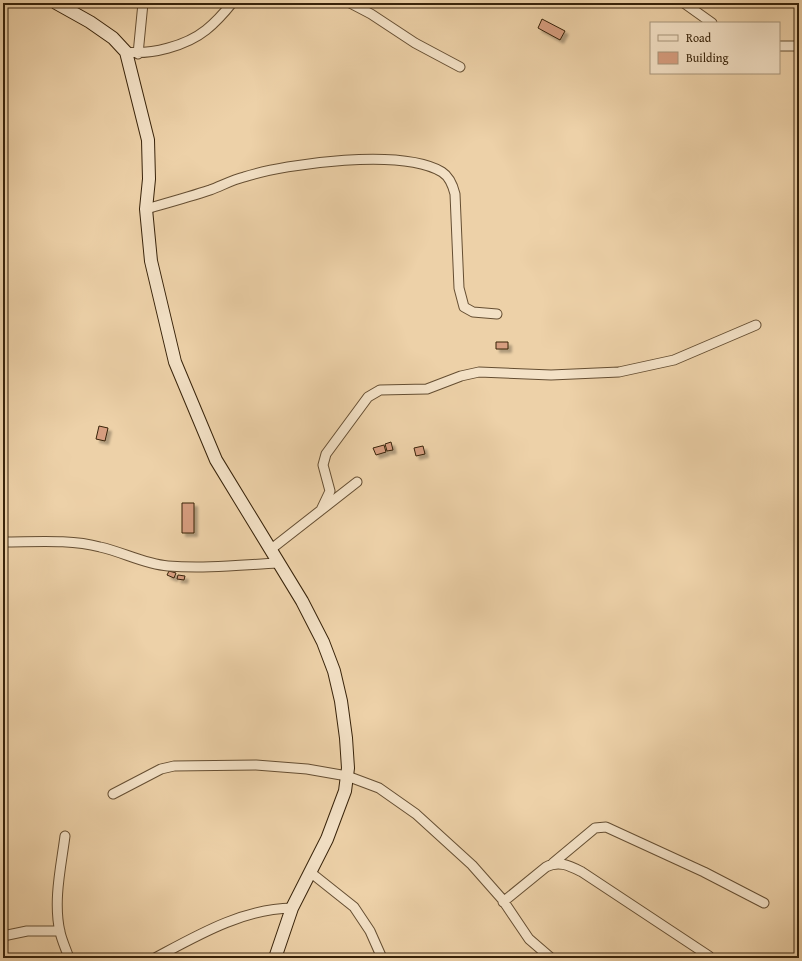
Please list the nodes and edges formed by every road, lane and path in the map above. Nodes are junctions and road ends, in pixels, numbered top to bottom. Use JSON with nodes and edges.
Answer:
{"nodes":[{"id":1,"x":56,"y":3,"type":"edge"},
{"id":2,"x":143,"y":3,"type":"edge"},
{"id":3,"x":232,"y":3,"type":"edge"},
{"id":4,"x":350,"y":3,"type":"edge"},
{"id":5,"x":684,"y":3,"type":"edge"},
{"id":6,"x":711,"y":22,"type":"edge"},
{"id":7,"x":780,"y":46,"type":"edge"},
{"id":8,"x":799,"y":46,"type":"edge"},
{"id":9,"x":126,"y":52,"type":"junction"},
{"id":10,"x":138,"y":54,"type":"junction"},
{"id":11,"x":460,"y":67,"type":"dead end"},
{"id":12,"x":146,"y":209,"type":"junction"},
{"id":13,"x":497,"y":314,"type":"dead end"},
{"id":14,"x":756,"y":325,"type":"dead end"},
{"id":15,"x":357,"y":482,"type":"dead end"},
{"id":16,"x":321,"y":510,"type":"junction"},
{"id":17,"x":3,"y":542,"type":"edge"},
{"id":18,"x":270,"y":550,"type":"junction"},
{"id":19,"x":278,"y":563,"type":"junction"},
{"id":20,"x":347,"y":776,"type":"junction"},
{"id":21,"x":113,"y":794,"type":"dead end"},
{"id":22,"x":65,"y":836,"type":"dead end"},
{"id":23,"x":553,"y":863,"type":"junction"},
{"id":24,"x":310,"y":872,"type":"junction"},
{"id":25,"x":503,"y":902,"type":"junction"},
{"id":26,"x":764,"y":903,"type":"dead end"},
{"id":27,"x":292,"y":908,"type":"junction"},
{"id":28,"x":60,"y":931,"type":"junction"},
{"id":29,"x":3,"y":936,"type":"edge"},
{"id":30,"x":709,"y":956,"type":"dead end"},
{"id":31,"x":69,"y":958,"type":"edge"},
{"id":32,"x":155,"y":958,"type":"edge"},
{"id":33,"x":275,"y":958,"type":"edge"},
{"id":34,"x":382,"y":958,"type":"edge"},
{"id":35,"x":551,"y":958,"type":"edge"}],
"edges":[{"from":1,"to":9,"type":"street"},
{"from":2,"to":10,"type":"street"},
{"from":3,"to":10,"type":"street"},
{"from":4,"to":11,"type":"street"},
{"from":5,"to":6,"type":"street"},
{"from":7,"to":8,"type":"street"},
{"from":9,"to":10,"type":"street"},
{"from":9,"to":12,"type":"street"},
{"from":12,"to":13,"type":"street"},
{"from":12,"to":18,"type":"street"},
{"from":14,"to":16,"type":"street"},
{"from":15,"to":16,"type":"street"},
{"from":16,"to":18,"type":"street"},
{"from":17,"to":19,"type":"street"},
{"from":18,"to":19,"type":"street"},
{"from":19,"to":20,"type":"street"},
{"from":20,"to":21,"type":"street"},
{"from":20,"to":24,"type":"street"},
{"from":20,"to":25,"type":"street"},
{"from":22,"to":28,"type":"street"},
{"from":23,"to":25,"type":"street"},
{"from":23,"to":26,"type":"street"},
{"from":23,"to":30,"type":"street"},
{"from":24,"to":27,"type":"street"},
{"from":24,"to":34,"type":"street"},
{"from":25,"to":35,"type":"street"},
{"from":27,"to":32,"type":"street"},
{"from":27,"to":33,"type":"street"},
{"from":28,"to":29,"type":"street"},
{"from":28,"to":31,"type":"street"}]}
